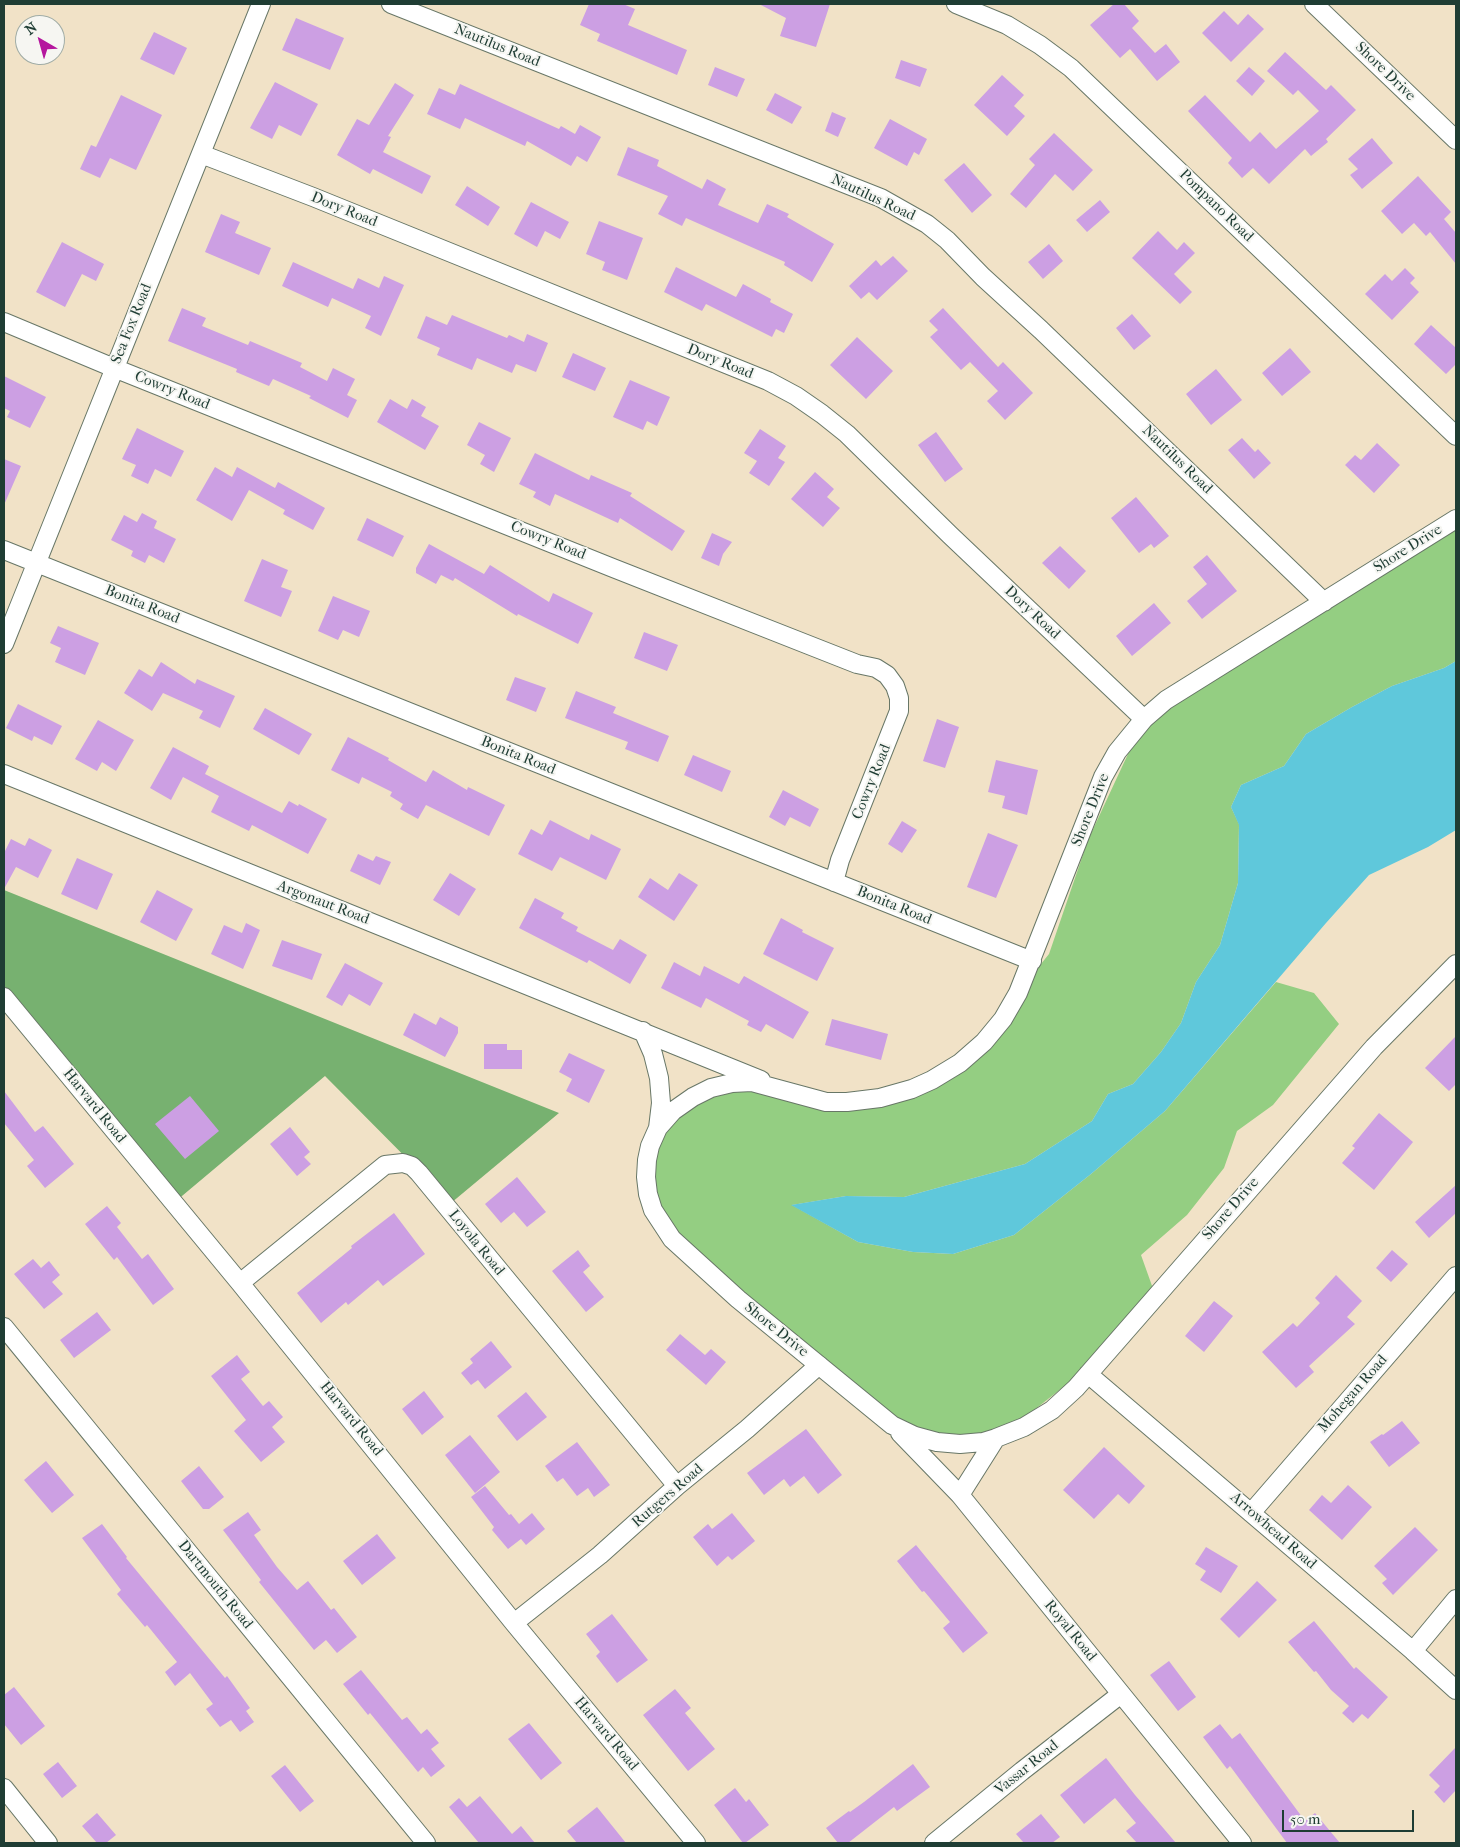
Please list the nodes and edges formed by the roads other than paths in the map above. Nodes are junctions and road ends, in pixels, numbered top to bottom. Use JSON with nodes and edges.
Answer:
{"nodes":[{"id":1,"x":261,"y":4,"type":"edge"},
{"id":2,"x":391,"y":4,"type":"edge"},
{"id":3,"x":956,"y":4,"type":"edge"},
{"id":4,"x":1314,"y":4,"type":"edge"},
{"id":5,"x":1456,"y":140,"type":"edge"},
{"id":6,"x":201,"y":154,"type":"junction"},
{"id":7,"x":4,"y":322,"type":"edge"},
{"id":8,"x":114,"y":368,"type":"junction"},
{"id":9,"x":1456,"y":436,"type":"edge"},
{"id":10,"x":1456,"y":519,"type":"edge"},
{"id":11,"x":4,"y":550,"type":"edge"},
{"id":12,"x":37,"y":563,"type":"junction"},
{"id":13,"x":1324,"y":602,"type":"junction"},
{"id":14,"x":4,"y":644,"type":"edge"},
{"id":15,"x":1144,"y":719,"type":"junction"},
{"id":16,"x":4,"y":774,"type":"edge"},
{"id":17,"x":834,"y":882,"type":"junction"},
{"id":18,"x":1032,"y":960,"type":"junction"},
{"id":19,"x":1456,"y":964,"type":"edge"},
{"id":20,"x":4,"y":997,"type":"edge"},
{"id":21,"x":643,"y":1032,"type":"junction"},
{"id":22,"x":782,"y":1090,"type":"junction"},
{"id":23,"x":658,"y":1128,"type":"junction"},
{"id":24,"x":1456,"y":1276,"type":"edge"},
{"id":25,"x":240,"y":1283,"type":"junction"},
{"id":26,"x":4,"y":1327,"type":"edge"},
{"id":27,"x":819,"y":1365,"type":"junction"},
{"id":28,"x":1088,"y":1374,"type":"junction"},
{"id":29,"x":892,"y":1425,"type":"junction"},
{"id":30,"x":996,"y":1438,"type":"junction"},
{"id":31,"x":677,"y":1486,"type":"junction"},
{"id":32,"x":960,"y":1495,"type":"junction"},
{"id":33,"x":1251,"y":1513,"type":"junction"},
{"id":34,"x":1456,"y":1599,"type":"edge"},
{"id":35,"x":514,"y":1623,"type":"junction"},
{"id":36,"x":1413,"y":1650,"type":"junction"},
{"id":37,"x":1456,"y":1690,"type":"edge"},
{"id":38,"x":1121,"y":1694,"type":"junction"},
{"id":39,"x":4,"y":1788,"type":"edge"},
{"id":40,"x":48,"y":1843,"type":"edge"},
{"id":41,"x":426,"y":1843,"type":"edge"},
{"id":42,"x":696,"y":1843,"type":"edge"},
{"id":43,"x":934,"y":1843,"type":"edge"},
{"id":44,"x":1242,"y":1843,"type":"edge"}],
"edges":[{"from":1,"to":6,"type":"street","name":"Sea Fox Road"},
{"from":2,"to":13,"type":"street","name":"Nautilus Road"},
{"from":3,"to":9,"type":"street","name":"Pompano Road"},
{"from":4,"to":5,"type":"street","name":"Shore Drive"},
{"from":6,"to":8,"type":"street","name":"Sea Fox Road"},
{"from":6,"to":15,"type":"street","name":"Dory Road"},
{"from":7,"to":8,"type":"street","name":"Cowry Road"},
{"from":8,"to":12,"type":"street","name":"Sea Fox Road"},
{"from":8,"to":17,"type":"street","name":"Cowry Road"},
{"from":10,"to":13,"type":"street","name":"Shore Drive"},
{"from":11,"to":12,"type":"street","name":"Bonita Road"},
{"from":12,"to":14,"type":"street","name":"Sea Fox Road"},
{"from":12,"to":17,"type":"street","name":"Bonita Road"},
{"from":13,"to":15,"type":"street","name":"Shore Drive"},
{"from":15,"to":18,"type":"street","name":"Shore Drive"},
{"from":16,"to":21,"type":"street","name":"Argonaut Road"},
{"from":17,"to":18,"type":"street","name":"Bonita Road"},
{"from":18,"to":22,"type":"street","name":"Shore Drive"},
{"from":19,"to":28,"type":"street","name":"Shore Drive"},
{"from":20,"to":25,"type":"street","name":"Harvard Road"},
{"from":21,"to":22,"type":"street","name":"Shore Drive"},
{"from":21,"to":23,"type":"street","name":"Shore Drive"},
{"from":22,"to":23,"type":"street","name":"Shore Drive"},
{"from":23,"to":27,"type":"street","name":"Shore Drive"},
{"from":24,"to":33,"type":"street","name":"Mohegan Road"},
{"from":25,"to":31,"type":"street","name":"Loyola Road"},
{"from":25,"to":35,"type":"street","name":"Harvard Road"},
{"from":26,"to":41,"type":"street","name":"Dartmouth Road"},
{"from":27,"to":29,"type":"street","name":"Shore Drive"},
{"from":27,"to":31,"type":"street","name":"Rutgers Road"},
{"from":28,"to":30,"type":"street","name":"Shore Drive"},
{"from":28,"to":33,"type":"street","name":"Arrowhead Road"},
{"from":29,"to":30,"type":"street","name":"Shore Drive"},
{"from":29,"to":32,"type":"street","name":"Royal Road"},
{"from":30,"to":32,"type":"street"},
{"from":31,"to":35,"type":"street","name":"Rutgers Road"},
{"from":32,"to":38,"type":"street","name":"Royal Road"},
{"from":33,"to":36,"type":"street","name":"Arrowhead Road"},
{"from":34,"to":36,"type":"street"},
{"from":35,"to":42,"type":"street","name":"Harvard Road"},
{"from":36,"to":37,"type":"street","name":"Arrowhead Road"},
{"from":38,"to":43,"type":"street","name":"Vassar Road"},
{"from":38,"to":44,"type":"street","name":"Royal Road"},
{"from":39,"to":40,"type":"street"}]}
